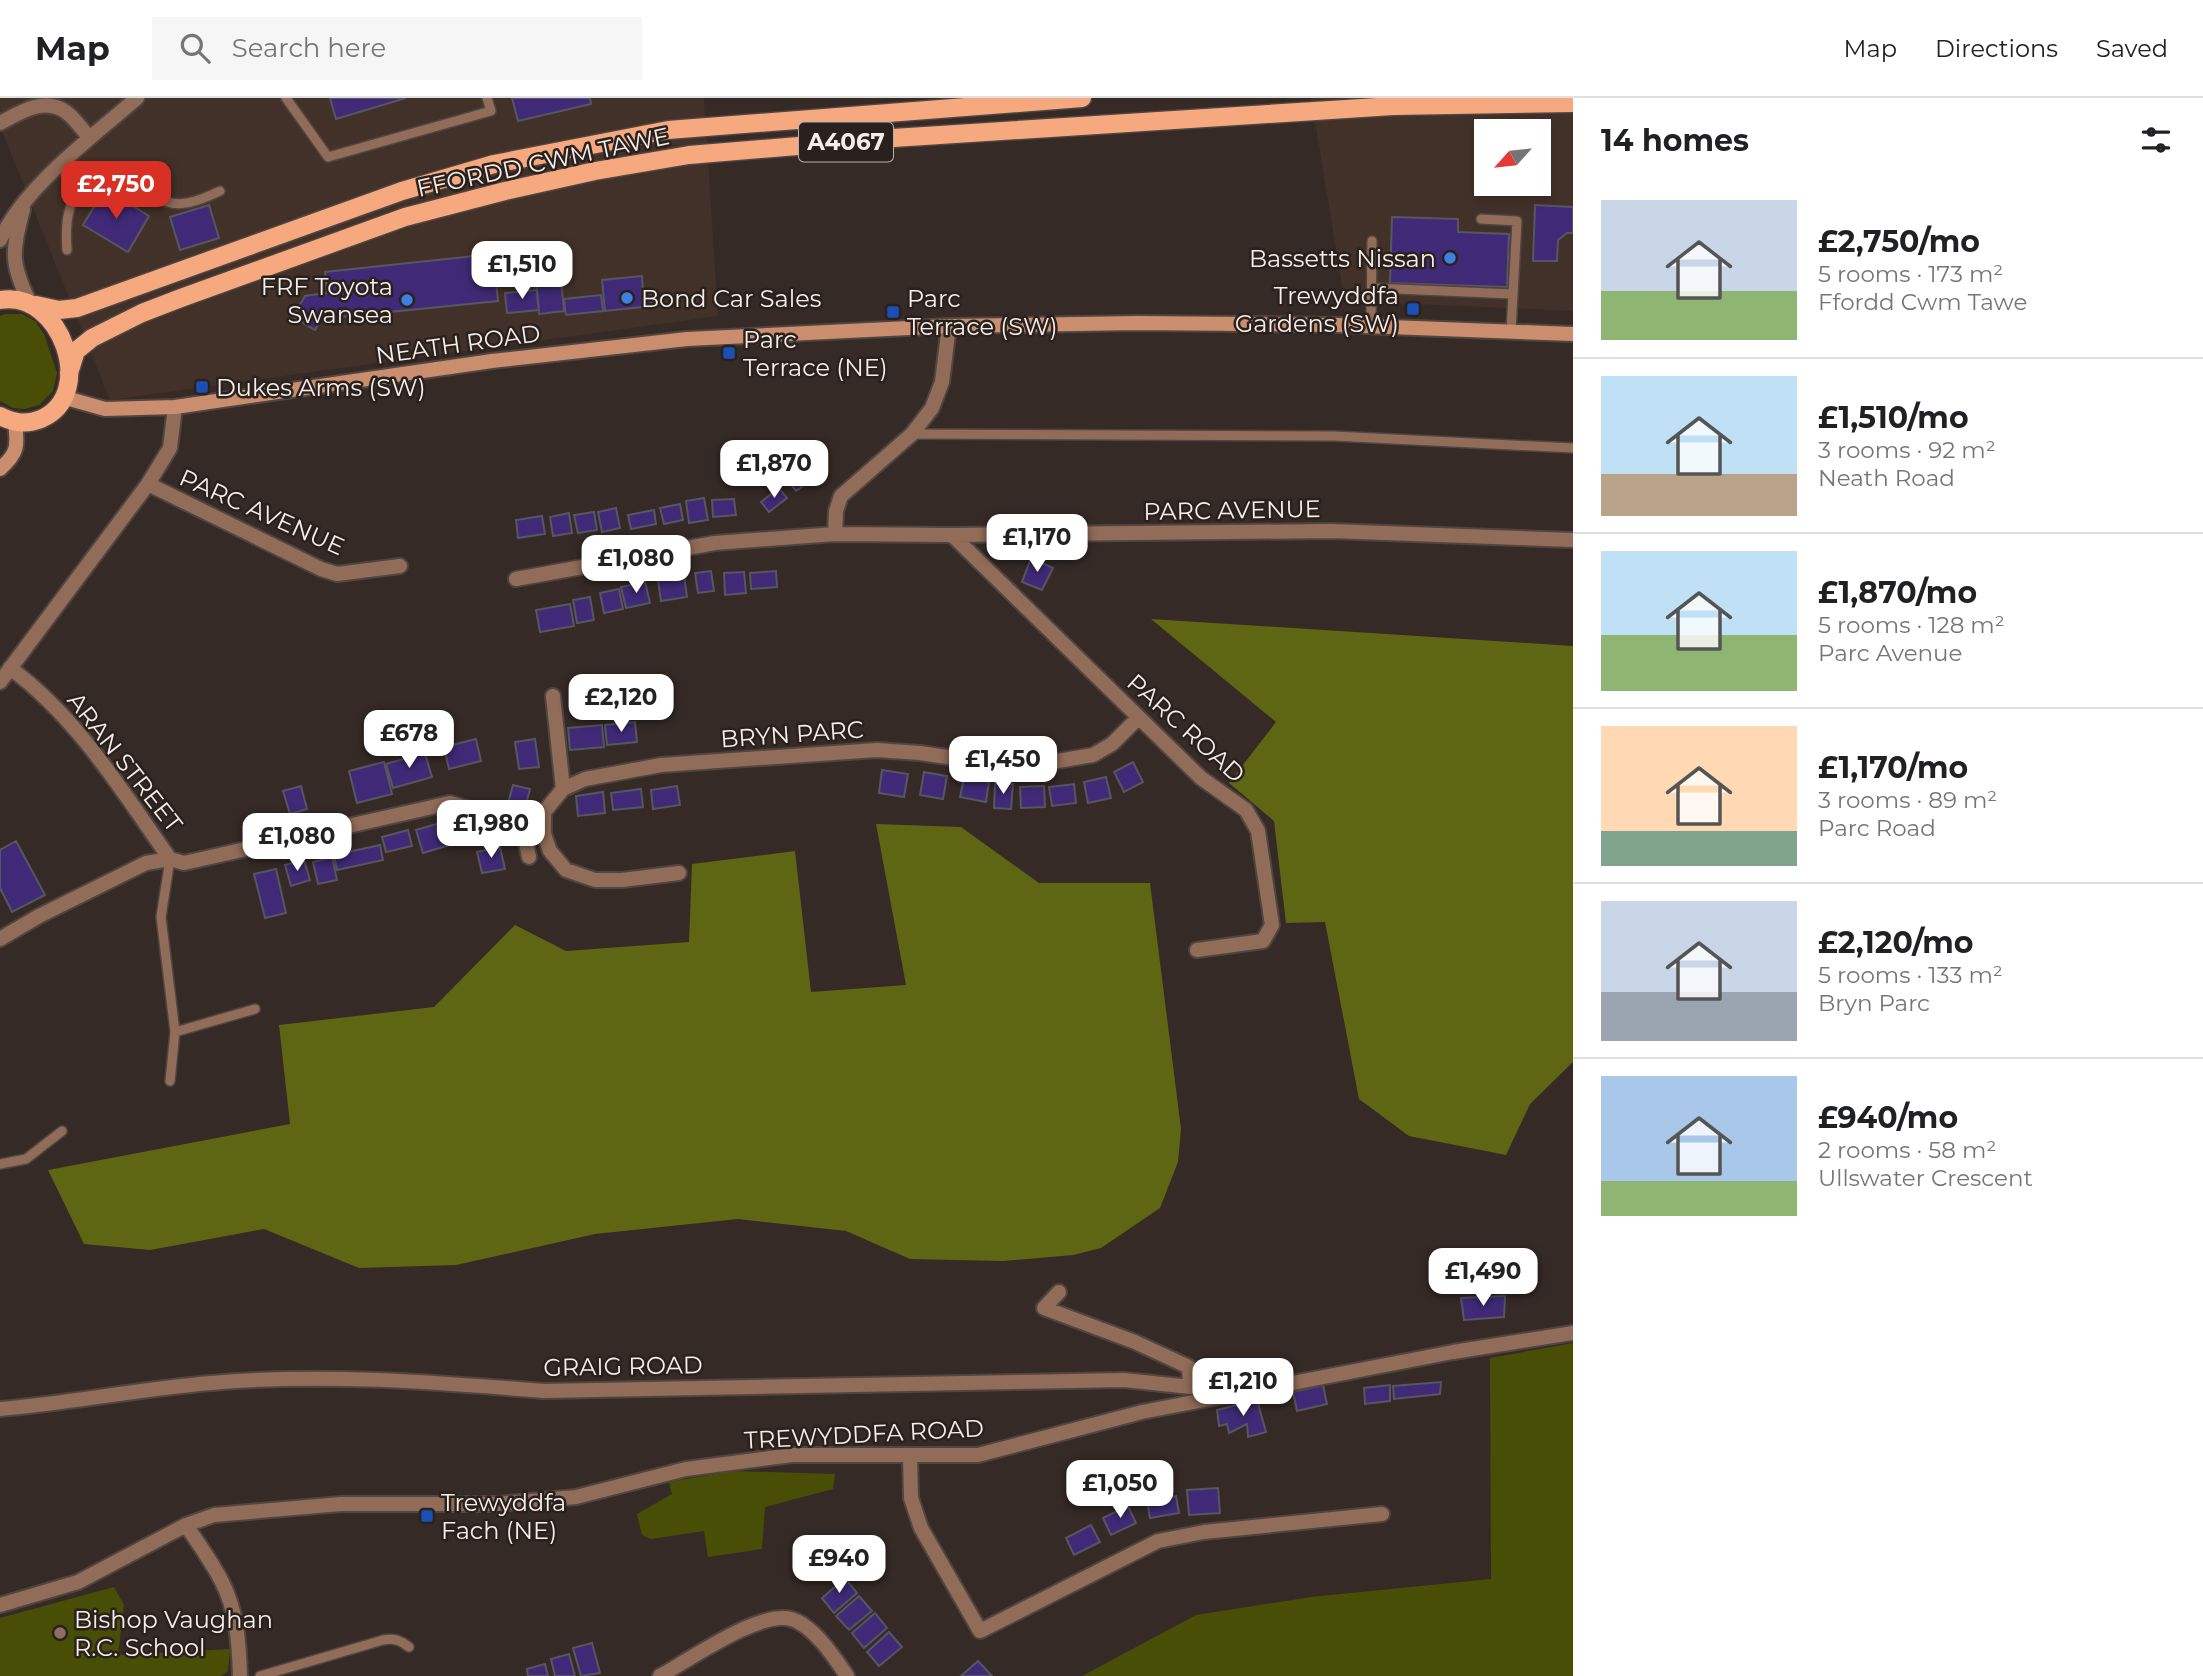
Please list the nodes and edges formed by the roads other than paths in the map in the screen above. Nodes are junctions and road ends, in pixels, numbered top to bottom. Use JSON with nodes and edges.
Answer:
{"nodes":[{"id":1,"x":137,"y":98,"type":"edge"},
{"id":2,"x":286,"y":98,"type":"edge"},
{"id":3,"x":487,"y":98,"type":"edge"},
{"id":4,"x":1083,"y":98,"type":"edge"},
{"id":5,"x":1573,"y":103,"type":"edge"},
{"id":6,"x":0,"y":123,"type":"edge"},
{"id":7,"x":90,"y":138,"type":"junction"},
{"id":8,"x":64,"y":162,"type":"junction"},
{"id":9,"x":85,"y":181,"type":"junction"},
{"id":10,"x":220,"y":191,"type":"dead end"},
{"id":11,"x":25,"y":201,"type":"junction"},
{"id":12,"x":1481,"y":219,"type":"dead end"},
{"id":13,"x":0,"y":240,"type":"edge"},
{"id":14,"x":1372,"y":241,"type":"dead end"},
{"id":15,"x":67,"y":250,"type":"dead end"},
{"id":16,"x":1373,"y":288,"type":"junction"},
{"id":17,"x":1513,"y":294,"type":"junction"},
{"id":18,"x":0,"y":300,"type":"edge"},
{"id":19,"x":33,"y":304,"type":"junction"},
{"id":20,"x":949,"y":326,"type":"junction"},
{"id":21,"x":1371,"y":326,"type":"junction"},
{"id":22,"x":1511,"y":331,"type":"junction"},
{"id":23,"x":1573,"y":334,"type":"edge"},
{"id":24,"x":69,"y":373,"type":"junction"},
{"id":25,"x":66,"y":398,"type":"junction"},
{"id":26,"x":175,"y":407,"type":"junction"},
{"id":27,"x":8,"y":420,"type":"edge"},
{"id":28,"x":912,"y":435,"type":"junction"},
{"id":29,"x":1573,"y":448,"type":"edge"},
{"id":30,"x":0,"y":469,"type":"edge"},
{"id":31,"x":148,"y":484,"type":"junction"},
{"id":32,"x":835,"y":534,"type":"junction"},
{"id":33,"x":952,"y":535,"type":"junction"},
{"id":34,"x":1573,"y":540,"type":"edge"},
{"id":35,"x":400,"y":566,"type":"dead end"},
{"id":36,"x":516,"y":579,"type":"dead end"},
{"id":37,"x":10,"y":668,"type":"junction"},
{"id":38,"x":0,"y":682,"type":"edge"},
{"id":39,"x":553,"y":696,"type":"dead end"},
{"id":40,"x":1138,"y":718,"type":"junction"},
{"id":41,"x":563,"y":789,"type":"junction"},
{"id":42,"x":529,"y":856,"type":"dead end"},
{"id":43,"x":170,"y":859,"type":"junction"},
{"id":44,"x":679,"y":873,"type":"dead end"},
{"id":45,"x":0,"y":939,"type":"edge"},
{"id":46,"x":1198,"y":950,"type":"dead end"},
{"id":47,"x":255,"y":1009,"type":"dead end"},
{"id":48,"x":175,"y":1032,"type":"junction"},
{"id":49,"x":170,"y":1082,"type":"dead end"},
{"id":50,"x":62,"y":1132,"type":"dead end"},
{"id":51,"x":0,"y":1164,"type":"edge"},
{"id":52,"x":1059,"y":1292,"type":"dead end"},
{"id":53,"x":1573,"y":1333,"type":"edge"},
{"id":54,"x":1191,"y":1387,"type":"junction"},
{"id":55,"x":1247,"y":1393,"type":"junction"},
{"id":56,"x":0,"y":1409,"type":"edge"},
{"id":57,"x":910,"y":1455,"type":"junction"},
{"id":58,"x":1382,"y":1514,"type":"dead end"},
{"id":59,"x":186,"y":1525,"type":"junction"},
{"id":60,"x":0,"y":1605,"type":"edge"},
{"id":61,"x":409,"y":1647,"type":"dead end"},
{"id":62,"x":240,"y":1676,"type":"edge"},
{"id":63,"x":260,"y":1676,"type":"edge"},
{"id":64,"x":660,"y":1676,"type":"edge"},
{"id":65,"x":847,"y":1676,"type":"edge"}],
"edges":[{"from":1,"to":7,"type":"street"},
{"from":2,"to":3,"type":"lane"},
{"from":4,"to":19,"type":"main road","name":"FFORDD CWM TAWE","number":"A4067"},
{"from":5,"to":24,"type":"main road","name":"FFORDD CWM TAWE","number":"A4067"},
{"from":6,"to":7,"type":"street"},
{"from":7,"to":8,"type":"street"},
{"from":8,"to":9,"type":"lane"},
{"from":8,"to":11,"type":"street"},
{"from":9,"to":10,"type":"lane"},
{"from":9,"to":15,"type":"lane"},
{"from":11,"to":13,"type":"street"},
{"from":11,"to":19,"type":"street"},
{"from":12,"to":17,"type":"lane"},
{"from":14,"to":16,"type":"lane"},
{"from":16,"to":17,"type":"lane"},
{"from":16,"to":21,"type":"lane"},
{"from":17,"to":22,"type":"lane"},
{"from":18,"to":19,"type":"main road","name":"FFORDD CWM TAWE"},
{"from":19,"to":24,"type":"main road"},
{"from":20,"to":21,"type":"main road","name":"NEATH ROAD"},
{"from":20,"to":26,"type":"main road","name":"NEATH ROAD"},
{"from":20,"to":28,"type":"street"},
{"from":21,"to":22,"type":"main road","name":"NEATH ROAD"},
{"from":22,"to":23,"type":"main road","name":"NEATH ROAD"},
{"from":24,"to":25,"type":"main road"},
{"from":25,"to":26,"type":"main road","name":"NEATH ROAD"},
{"from":25,"to":27,"type":"main road"},
{"from":26,"to":31,"type":"street"},
{"from":27,"to":30,"type":"main road"},
{"from":28,"to":29,"type":"lane"},
{"from":28,"to":32,"type":"street"},
{"from":31,"to":35,"type":"street","name":"PARC AVENUE"},
{"from":31,"to":37,"type":"street"},
{"from":32,"to":33,"type":"street","name":"PARC AVENUE"},
{"from":32,"to":36,"type":"street","name":"PARC AVENUE"},
{"from":33,"to":34,"type":"street","name":"PARC AVENUE"},
{"from":33,"to":40,"type":"street","name":"PARC ROAD"},
{"from":37,"to":38,"type":"street"},
{"from":37,"to":43,"type":"street","name":"ARAN STREET"},
{"from":39,"to":41,"type":"street"},
{"from":40,"to":41,"type":"street","name":"BRYN PARC"},
{"from":40,"to":46,"type":"street","name":"PARC ROAD"},
{"from":41,"to":44,"type":"street"},
{"from":42,"to":43,"type":"street"},
{"from":43,"to":45,"type":"street"},
{"from":43,"to":48,"type":"lane"},
{"from":47,"to":48,"type":"lane"},
{"from":48,"to":49,"type":"lane"},
{"from":50,"to":51,"type":"lane"},
{"from":52,"to":54,"type":"street"},
{"from":53,"to":55,"type":"street","name":"TREWYDDFA ROAD"},
{"from":54,"to":55,"type":"street","name":"GRAIG ROAD"},
{"from":54,"to":56,"type":"street","name":"GRAIG ROAD"},
{"from":55,"to":57,"type":"street","name":"TREWYDDFA ROAD"},
{"from":57,"to":58,"type":"street"},
{"from":57,"to":59,"type":"street","name":"TREWYDDFA ROAD"},
{"from":59,"to":60,"type":"street","name":"TREWYDDFA ROAD"},
{"from":59,"to":62,"type":"street"},
{"from":61,"to":63,"type":"lane"},
{"from":64,"to":65,"type":"street"}]}
